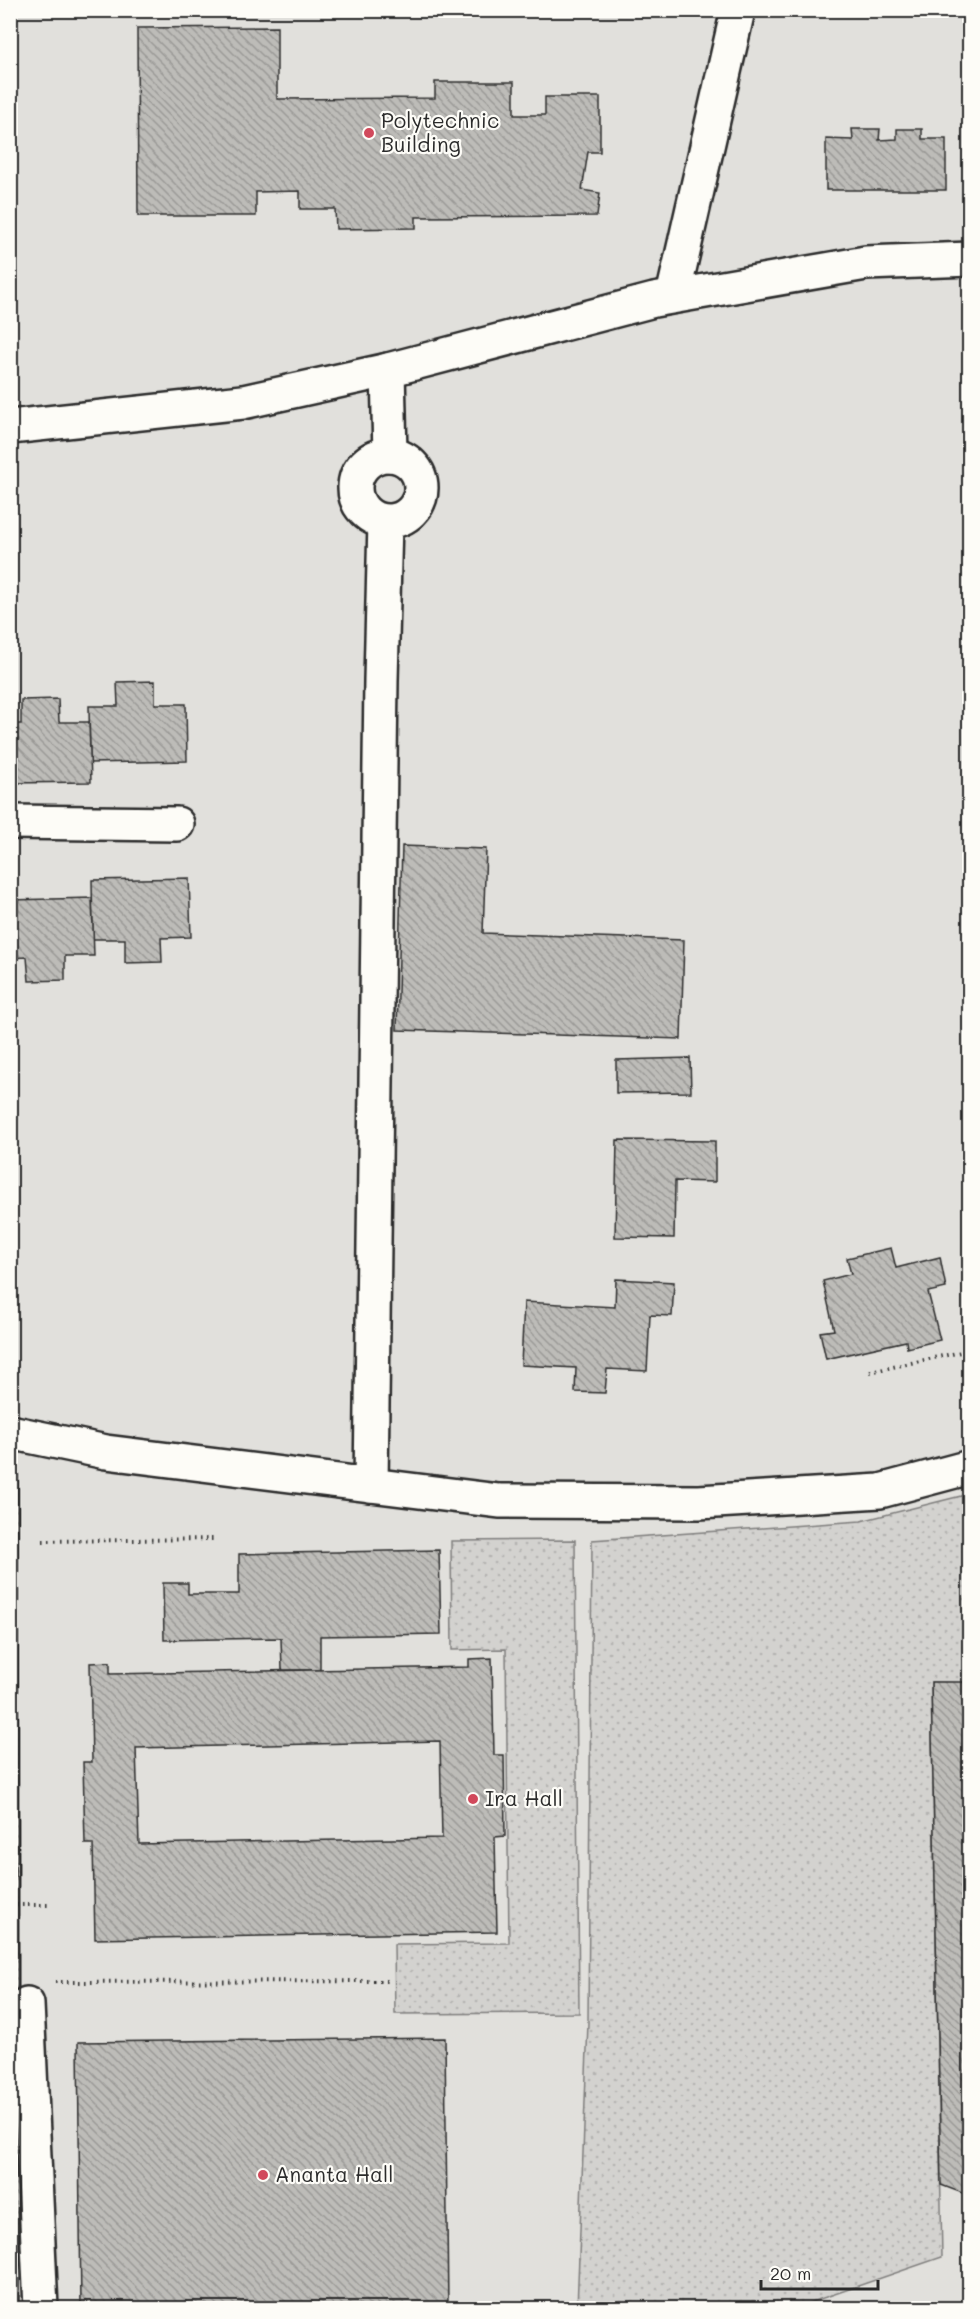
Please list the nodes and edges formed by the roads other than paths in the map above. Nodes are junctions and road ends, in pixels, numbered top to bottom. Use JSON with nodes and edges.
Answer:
{"nodes":[{"id":1,"x":738,"y":10,"type":"edge"},
{"id":2,"x":969,"y":259,"type":"edge"},
{"id":3,"x":673,"y":296,"type":"junction"},
{"id":4,"x":388,"y":370,"type":"junction"},
{"id":5,"x":10,"y":427,"type":"edge"},
{"id":6,"x":390,"y":455,"type":"junction"},
{"id":7,"x":385,"y":522,"type":"junction"},
{"id":8,"x":10,"y":822,"type":"edge"},
{"id":9,"x":177,"y":824,"type":"dead end"},
{"id":10,"x":10,"y":1432,"type":"edge"},
{"id":11,"x":969,"y":1467,"type":"edge"},
{"id":12,"x":371,"y":1485,"type":"junction"},
{"id":13,"x":37,"y":1993,"type":"road end"},
{"id":14,"x":41,"y":2308,"type":"edge"}],
"edges":[{"from":1,"to":3,"type":"street"},
{"from":2,"to":3,"type":"street"},
{"from":3,"to":4,"type":"street"},
{"from":4,"to":5,"type":"street"},
{"from":4,"to":6,"type":"street"},
{"from":6,"to":7,"type":"street"},
{"from":6,"to":7,"type":"street"},
{"from":7,"to":12,"type":"street"},
{"from":8,"to":9,"type":"street"},
{"from":10,"to":12,"type":"street"},
{"from":11,"to":12,"type":"street"},
{"from":13,"to":14,"type":"street"}]}
